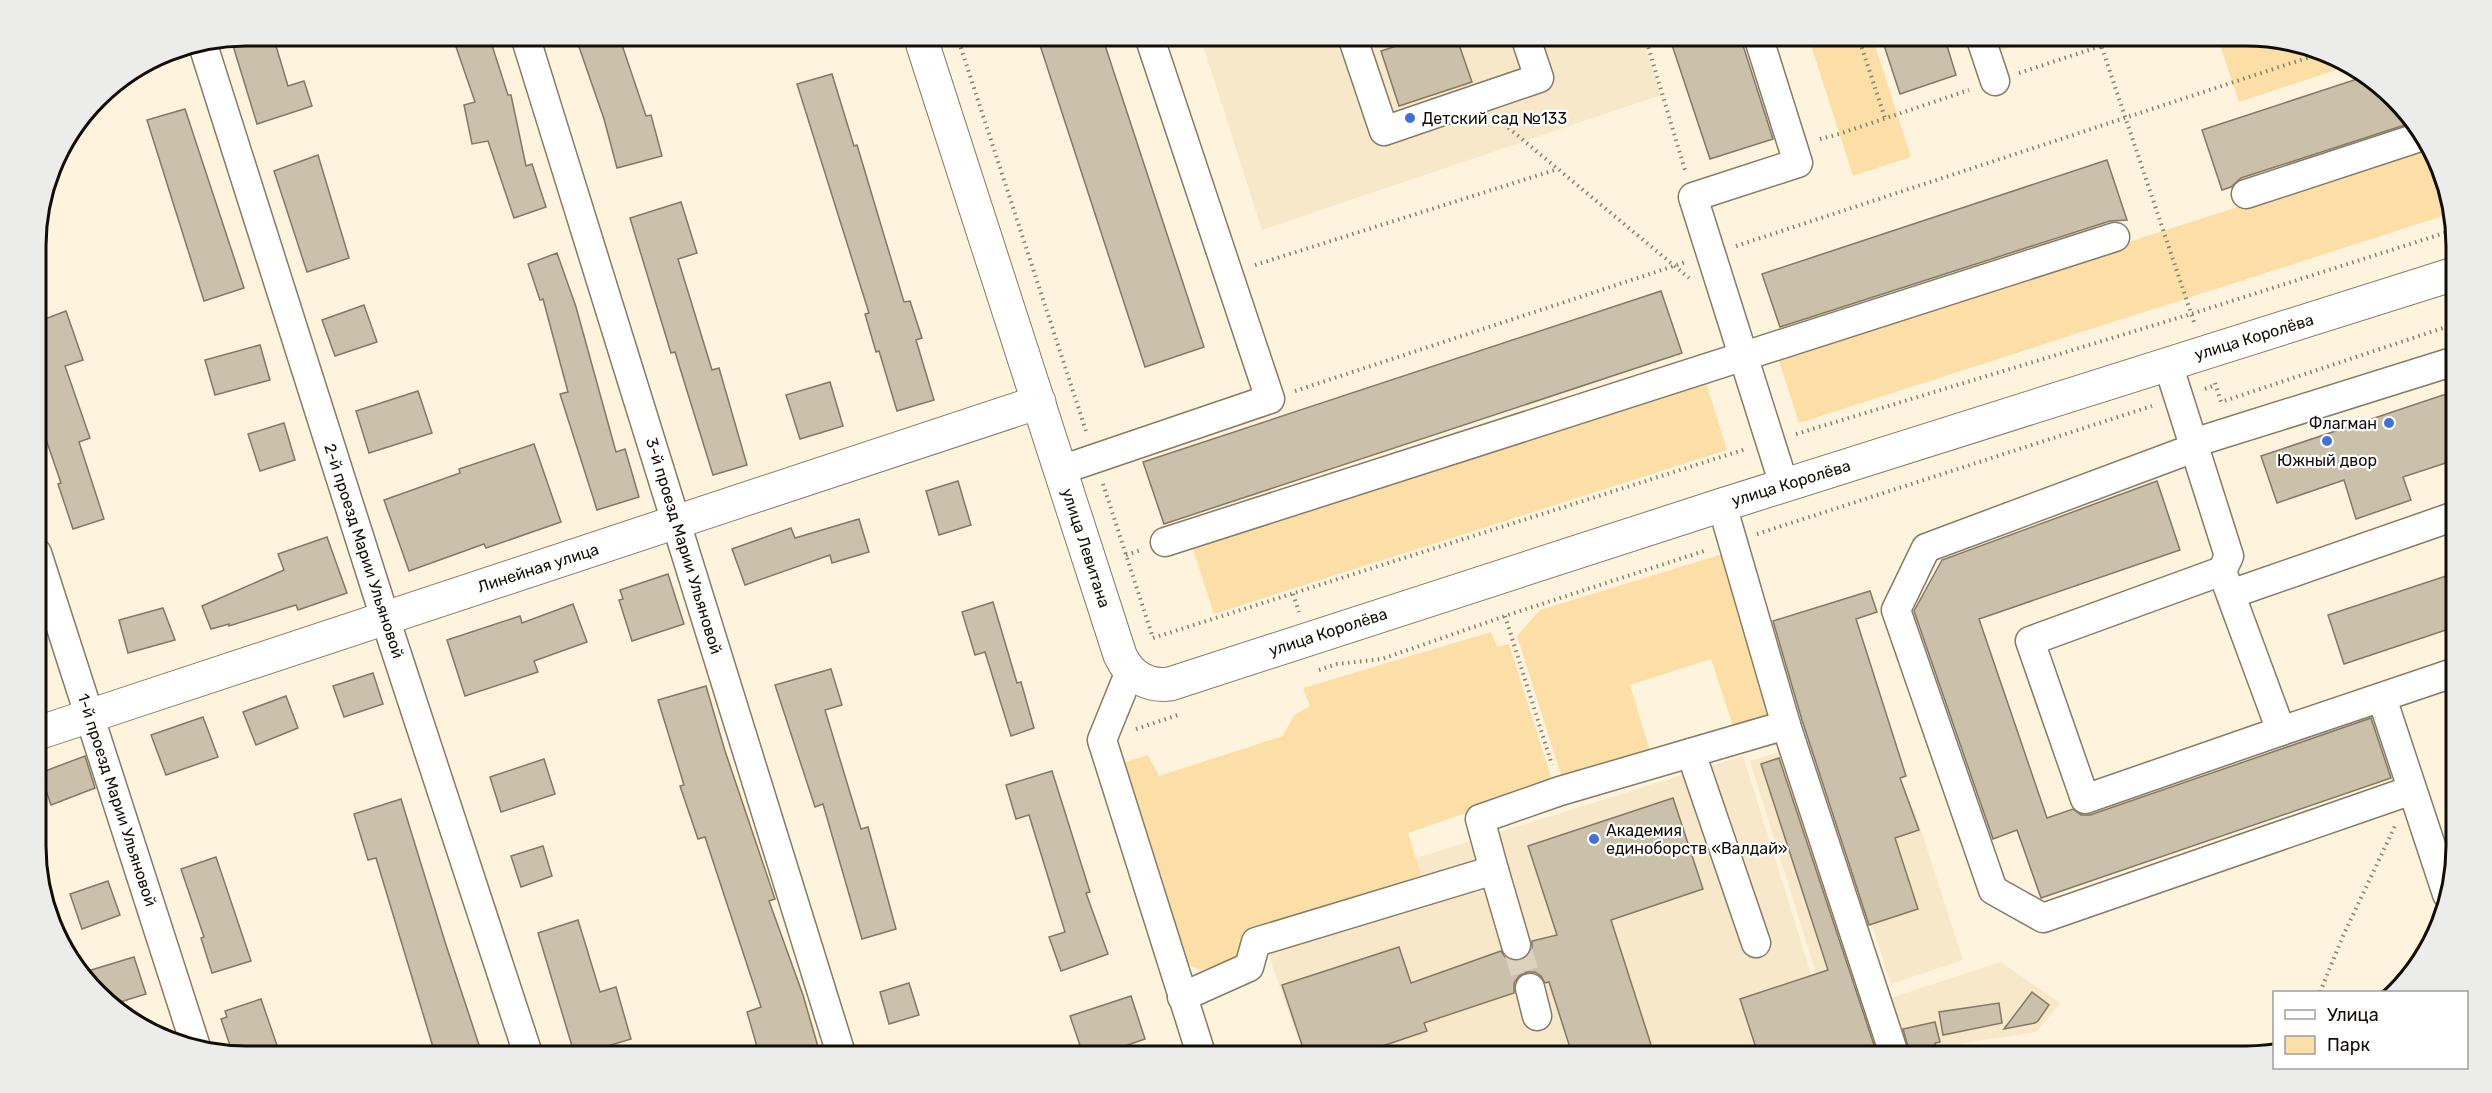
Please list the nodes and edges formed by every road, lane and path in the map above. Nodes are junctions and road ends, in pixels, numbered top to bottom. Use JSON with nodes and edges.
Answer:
{"nodes":[{"id":1,"x":1356,"y":46,"type":"edge"},
{"id":2,"x":1528,"y":46,"type":"edge"},
{"id":3,"x":1648,"y":46,"type":"edge"},
{"id":4,"x":1761,"y":46,"type":"edge"},
{"id":5,"x":1861,"y":46,"type":"edge"},
{"id":6,"x":1983,"y":46,"type":"edge"},
{"id":7,"x":2101,"y":46,"type":"joint"},
{"id":8,"x":528,"y":47,"type":"edge"},
{"id":9,"x":923,"y":47,"type":"edge"},
{"id":10,"x":960,"y":47,"type":"edge"},
{"id":11,"x":1152,"y":47,"type":"edge"},
{"id":12,"x":205,"y":51,"type":"edge"},
{"id":13,"x":2310,"y":57,"type":"edge"},
{"id":14,"x":1995,"y":81,"type":"junction"},
{"id":15,"x":1476,"y":100,"type":"junction"},
{"id":16,"x":2125,"y":117,"type":"junction"},
{"id":17,"x":1885,"y":118,"type":"junction"},
{"id":18,"x":2414,"y":139,"type":"edge"},
{"id":19,"x":1792,"y":145,"type":"junction"},
{"id":20,"x":1558,"y":169,"type":"junction"},
{"id":21,"x":2246,"y":194,"type":"dead end"},
{"id":22,"x":1693,"y":197,"type":"junction"},
{"id":23,"x":2445,"y":233,"type":"edge"},
{"id":24,"x":2115,"y":237,"type":"dead end"},
{"id":25,"x":1711,"y":254,"type":"junction"},
{"id":26,"x":1674,"y":265,"type":"junction"},
{"id":27,"x":1228,"y":274,"type":"junction"},
{"id":28,"x":2446,"y":277,"type":"edge"},
{"id":29,"x":1690,"y":279,"type":"dead end"},
{"id":30,"x":2192,"y":314,"type":"junction"},
{"id":31,"x":2446,"y":327,"type":"edge"},
{"id":32,"x":2205,"y":352,"type":"junction"},
{"id":33,"x":1744,"y":356,"type":"junction"},
{"id":34,"x":2168,"y":364,"type":"junction"},
{"id":35,"x":2446,"y":364,"type":"edge"},
{"id":36,"x":2216,"y":385,"type":"junction"},
{"id":37,"x":2179,"y":398,"type":"junction"},
{"id":38,"x":1270,"y":399,"type":"junction"},
{"id":39,"x":1039,"y":402,"type":"junction"},
{"id":40,"x":1770,"y":441,"type":"junction"},
{"id":41,"x":2194,"y":446,"type":"junction"},
{"id":42,"x":1095,"y":458,"type":"junction"},
{"id":43,"x":1061,"y":470,"type":"junction"},
{"id":44,"x":1784,"y":485,"type":"junction"},
{"id":45,"x":1722,"y":505,"type":"junction"},
{"id":46,"x":2446,"y":519,"type":"edge"},
{"id":47,"x":676,"y":522,"type":"junction"},
{"id":48,"x":1165,"y":542,"type":"dead end"},
{"id":49,"x":1732,"y":542,"type":"junction"},
{"id":50,"x":46,"y":582,"type":"edge"},
{"id":51,"x":2227,"y":583,"type":"junction"},
{"id":52,"x":1505,"y":615,"type":"junction"},
{"id":53,"x":386,"y":618,"type":"junction"},
{"id":54,"x":1318,"y":670,"type":"dead end"},
{"id":55,"x":1130,"y":671,"type":"junction"},
{"id":56,"x":2446,"y":676,"type":"edge"},
{"id":57,"x":2382,"y":698,"type":"junction"},
{"id":58,"x":1182,"y":714,"type":"dead end"},
{"id":59,"x":90,"y":716,"type":"junction"},
{"id":60,"x":1786,"y":725,"type":"junction"},
{"id":61,"x":46,"y":730,"type":"edge"},
{"id":62,"x":2280,"y":730,"type":"junction"},
{"id":63,"x":1102,"y":740,"type":"junction"},
{"id":64,"x":1691,"y":753,"type":"junction"},
{"id":65,"x":2412,"y":790,"type":"junction"},
{"id":66,"x":1560,"y":791,"type":"junction"},
{"id":67,"x":1494,"y":870,"type":"junction"},
{"id":68,"x":2443,"y":881,"type":"edge"},
{"id":69,"x":1756,"y":943,"type":"dead end"},
{"id":70,"x":1516,"y":945,"type":"tunnel mouth"},
{"id":71,"x":1530,"y":988,"type":"tunnel mouth"},
{"id":72,"x":2321,"y":991,"type":"edge"},
{"id":73,"x":1182,"y":997,"type":"junction"},
{"id":74,"x":1538,"y":1016,"type":"dead end"},
{"id":75,"x":194,"y":1039,"type":"edge"},
{"id":76,"x":525,"y":1046,"type":"edge"},
{"id":77,"x":839,"y":1046,"type":"edge"},
{"id":78,"x":1198,"y":1046,"type":"edge"},
{"id":79,"x":1891,"y":1046,"type":"edge"}],
"edges":[{"from":1,"to":15,"type":"street"},
{"from":2,"to":15,"type":"street"},
{"from":3,"to":22,"type":"path"},
{"from":4,"to":19,"type":"street"},
{"from":5,"to":17,"type":"path"},
{"from":6,"to":14,"type":"street"},
{"from":7,"to":14,"type":"path"},
{"from":7,"to":16,"type":"path"},
{"from":8,"to":47,"type":"street","name":"3-й проезд Марии Ульяновой"},
{"from":9,"to":39,"type":"main road","name":"улица Левитана"},
{"from":10,"to":42,"type":"path"},
{"from":11,"to":27,"type":"street"},
{"from":12,"to":53,"type":"street","name":"2-й проезд Марии Ульяновой"},
{"from":13,"to":16,"type":"path"},
{"from":14,"to":17,"type":"path"},
{"from":15,"to":20,"type":"path"},
{"from":16,"to":25,"type":"path"},
{"from":16,"to":30,"type":"path"},
{"from":17,"to":19,"type":"path"},
{"from":18,"to":21,"type":"street"},
{"from":19,"to":22,"type":"street"},
{"from":20,"to":26,"type":"path"},
{"from":20,"to":27,"type":"path"},
{"from":22,"to":25,"type":"street"},
{"from":23,"to":30,"type":"path"},
{"from":24,"to":33,"type":"street"},
{"from":25,"to":26,"type":"path"},
{"from":25,"to":33,"type":"street"},
{"from":26,"to":29,"type":"path"},
{"from":26,"to":38,"type":"path"},
{"from":27,"to":38,"type":"street"},
{"from":28,"to":32,"type":"main road","name":"улица Королёва"},
{"from":30,"to":32,"type":"path"},
{"from":30,"to":40,"type":"path"},
{"from":31,"to":36,"type":"path"},
{"from":32,"to":34,"type":"main road","name":"улица Королёва"},
{"from":32,"to":36,"type":"path"},
{"from":33,"to":40,"type":"street"},
{"from":33,"to":48,"type":"street"},
{"from":34,"to":37,"type":"street"},
{"from":34,"to":44,"type":"main road","name":"улица Королёва"},
{"from":35,"to":41,"type":"street"},
{"from":36,"to":37,"type":"path"},
{"from":37,"to":41,"type":"street"},
{"from":37,"to":49,"type":"path"},
{"from":38,"to":42,"type":"street"},
{"from":39,"to":43,"type":"main road","name":"улица Левитана"},
{"from":39,"to":47,"type":"main road","name":"Линейная улица"},
{"from":40,"to":42,"type":"path"},
{"from":40,"to":44,"type":"street"},
{"from":41,"to":51,"type":"street"},
{"from":41,"to":65,"type":"street"},
{"from":42,"to":43,"type":"street"},
{"from":43,"to":55,"type":"main road","name":"улица Левитана"},
{"from":44,"to":45,"type":"main road","name":"улица Королёва"},
{"from":45,"to":49,"type":"street"},
{"from":45,"to":55,"type":"main road","name":"улица Королёва"},
{"from":46,"to":51,"type":"street"},
{"from":47,"to":53,"type":"main road","name":"Линейная улица"},
{"from":47,"to":77,"type":"street","name":"3-й проезд Марии Ульяновой"},
{"from":49,"to":52,"type":"path"},
{"from":49,"to":60,"type":"street"},
{"from":50,"to":59,"type":"street","name":"1-й проезд Марии Ульяновой"},
{"from":51,"to":62,"type":"street"},
{"from":51,"to":62,"type":"street"},
{"from":52,"to":54,"type":"path"},
{"from":52,"to":66,"type":"path"},
{"from":53,"to":59,"type":"main road","name":"Линейная улица"},
{"from":53,"to":76,"type":"street","name":"2-й проезд Марии Ульяновой"},
{"from":55,"to":63,"type":"street"},
{"from":56,"to":57,"type":"street"},
{"from":57,"to":62,"type":"street"},
{"from":57,"to":65,"type":"street"},
{"from":58,"to":63,"type":"path"},
{"from":59,"to":61,"type":"main road","name":"Линейная улица"},
{"from":59,"to":75,"type":"street","name":"1-й проезд Марии Ульяновой"},
{"from":60,"to":64,"type":"street"},
{"from":60,"to":79,"type":"street"},
{"from":63,"to":73,"type":"street"},
{"from":64,"to":66,"type":"street"},
{"from":64,"to":69,"type":"street"},
{"from":65,"to":68,"type":"street"},
{"from":65,"to":72,"type":"path"},
{"from":66,"to":67,"type":"street"},
{"from":67,"to":70,"type":"street"},
{"from":67,"to":73,"type":"street"},
{"from":71,"to":74,"type":"street"},
{"from":73,"to":78,"type":"street"}]}
